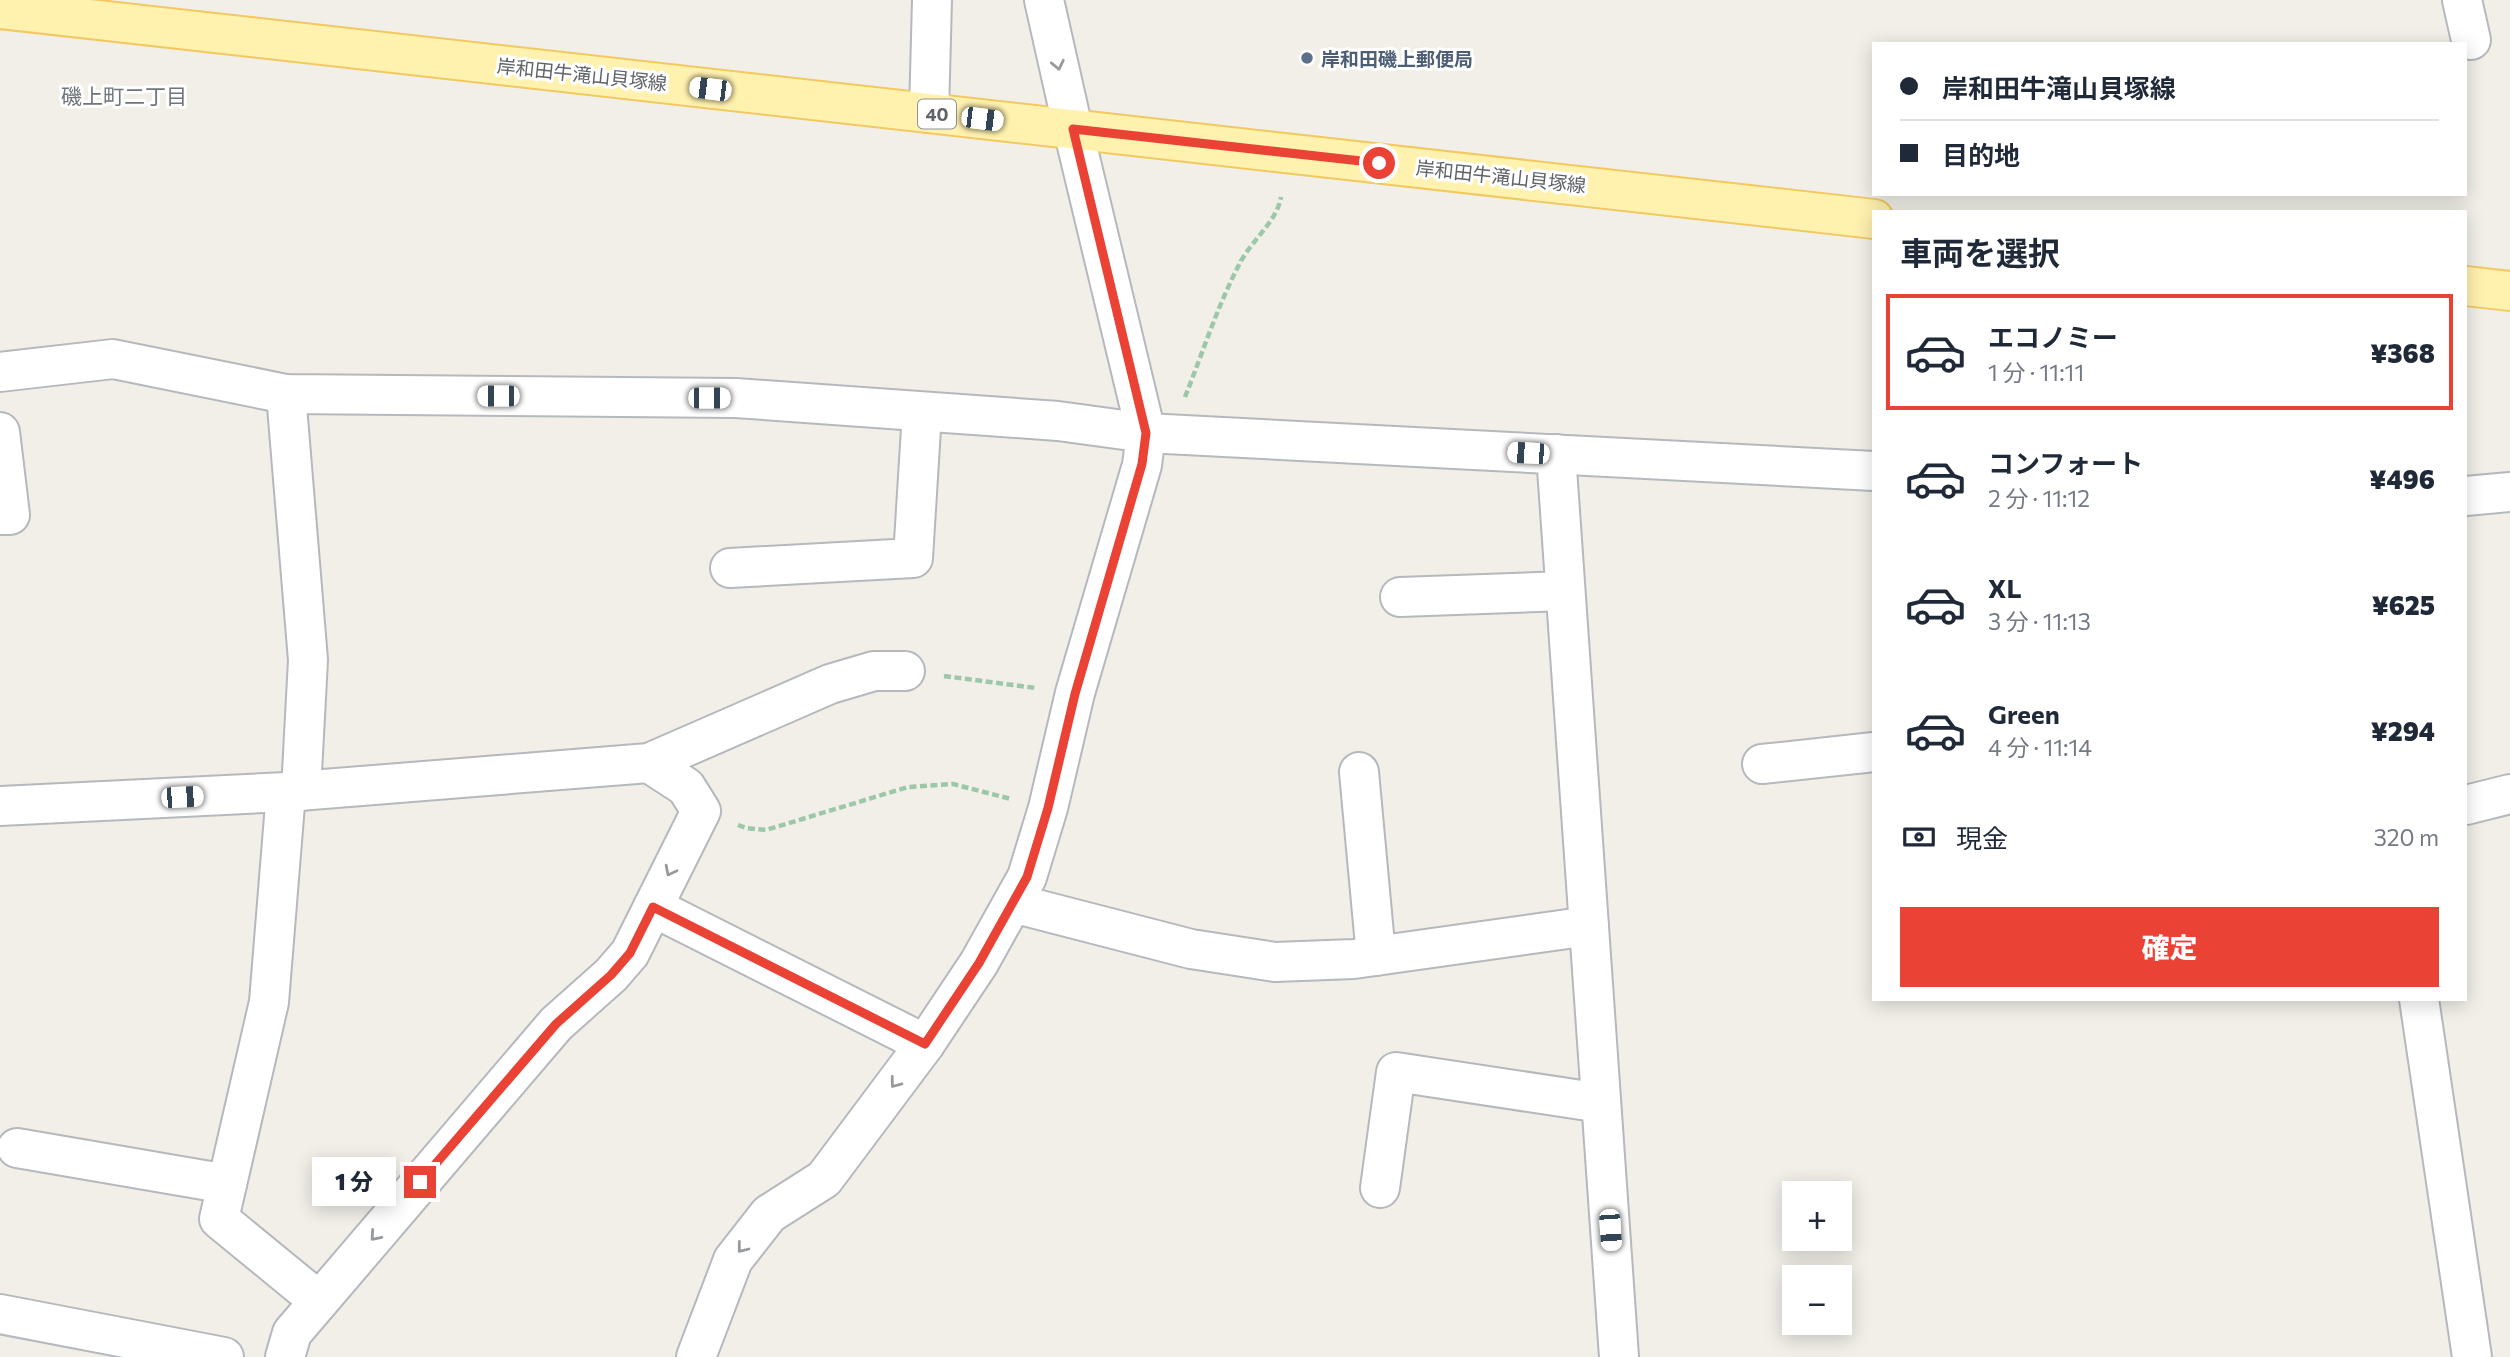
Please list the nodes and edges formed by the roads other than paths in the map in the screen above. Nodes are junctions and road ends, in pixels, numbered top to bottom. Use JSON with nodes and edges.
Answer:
{"nodes":[{"id":1,"x":932,"y":0,"type":"edge"},
{"id":2,"x":1044,"y":0,"type":"edge"},
{"id":3,"x":2462,"y":0,"type":"edge"},
{"id":4,"x":0,"y":9,"type":"edge"},
{"id":5,"x":2471,"y":40,"type":"dead end"},
{"id":6,"x":929,"y":113,"type":"junction"},
{"id":7,"x":1073,"y":129,"type":"junction"},
{"id":8,"x":1872,"y":219,"type":"edge"},
{"id":9,"x":2467,"y":286,"type":"edge"},
{"id":10,"x":2510,"y":290,"type":"edge"},
{"id":11,"x":0,"y":372,"type":"edge"},
{"id":12,"x":286,"y":394,"type":"junction"},
{"id":13,"x":922,"y":412,"type":"junction"},
{"id":14,"x":0,"y":432,"type":"edge"},
{"id":15,"x":1158,"y":433,"type":"junction"},
{"id":16,"x":1556,"y":454,"type":"junction"},
{"id":17,"x":1872,"y":471,"type":"edge"},
{"id":18,"x":2510,"y":492,"type":"edge"},
{"id":19,"x":2467,"y":496,"type":"edge"},
{"id":20,"x":0,"y":515,"type":"edge"},
{"id":21,"x":730,"y":568,"type":"dead end"},
{"id":22,"x":1565,"y":591,"type":"junction"},
{"id":23,"x":1400,"y":597,"type":"dead end"},
{"id":24,"x":905,"y":671,"type":"road end"},
{"id":25,"x":1872,"y":752,"type":"edge"},
{"id":26,"x":649,"y":763,"type":"junction"},
{"id":27,"x":1762,"y":764,"type":"dead end"},
{"id":28,"x":1359,"y":772,"type":"dead end"},
{"id":29,"x":294,"y":792,"type":"junction"},
{"id":30,"x":2510,"y":794,"type":"edge"},
{"id":31,"x":2467,"y":805,"type":"edge"},
{"id":32,"x":0,"y":806,"type":"edge"},
{"id":33,"x":1013,"y":903,"type":"junction"},
{"id":34,"x":653,"y":907,"type":"junction"},
{"id":35,"x":1589,"y":926,"type":"junction"},
{"id":36,"x":1376,"y":956,"type":"junction"},
{"id":37,"x":2419,"y":1001,"type":"edge"},
{"id":38,"x":925,"y":1044,"type":"junction"},
{"id":39,"x":1601,"y":1103,"type":"junction"},
{"id":40,"x":17,"y":1148,"type":"dead end"},
{"id":41,"x":227,"y":1184,"type":"junction"},
{"id":42,"x":1380,"y":1188,"type":"dead end"},
{"id":43,"x":319,"y":1301,"type":"junction"},
{"id":44,"x":0,"y":1314,"type":"edge"},
{"id":45,"x":224,"y":1357,"type":"edge"},
{"id":46,"x":285,"y":1357,"type":"edge"},
{"id":47,"x":696,"y":1357,"type":"edge"},
{"id":48,"x":1619,"y":1357,"type":"edge"},
{"id":49,"x":2472,"y":1357,"type":"edge"}],
"edges":[{"from":1,"to":6,"type":"street"},
{"from":2,"to":7,"type":"street","one_way":true},
{"from":3,"to":5,"type":"street"},
{"from":4,"to":6,"type":"main road","name":"岸和田牛滝山貝塚線","number":"40"},
{"from":6,"to":7,"type":"main road","name":"岸和田牛滝山貝塚線","number":"40"},
{"from":7,"to":8,"type":"main road","name":"岸和田牛滝山貝塚線","number":"40"},
{"from":7,"to":15,"type":"street"},
{"from":9,"to":10,"type":"main road"},
{"from":11,"to":12,"type":"street"},
{"from":12,"to":13,"type":"street"},
{"from":12,"to":29,"type":"street"},
{"from":13,"to":15,"type":"street"},
{"from":13,"to":21,"type":"street"},
{"from":14,"to":20,"type":"street"},
{"from":15,"to":16,"type":"street"},
{"from":15,"to":33,"type":"street"},
{"from":16,"to":17,"type":"street"},
{"from":16,"to":22,"type":"street"},
{"from":18,"to":19,"type":"street"},
{"from":22,"to":23,"type":"street"},
{"from":22,"to":35,"type":"street"},
{"from":24,"to":26,"type":"street"},
{"from":25,"to":27,"type":"street"},
{"from":26,"to":29,"type":"street"},
{"from":26,"to":34,"type":"street","one_way":true},
{"from":28,"to":36,"type":"street"},
{"from":29,"to":32,"type":"street"},
{"from":29,"to":41,"type":"street"},
{"from":30,"to":31,"type":"street"},
{"from":33,"to":36,"type":"street"},
{"from":33,"to":38,"type":"street"},
{"from":34,"to":38,"type":"street"},
{"from":34,"to":43,"type":"street","one_way":true},
{"from":35,"to":36,"type":"street"},
{"from":35,"to":39,"type":"street"},
{"from":37,"to":49,"type":"street"},
{"from":38,"to":47,"type":"street","one_way":true},
{"from":39,"to":42,"type":"street"},
{"from":39,"to":48,"type":"street"},
{"from":40,"to":41,"type":"street"},
{"from":41,"to":43,"type":"street"},
{"from":43,"to":46,"type":"street"},
{"from":44,"to":45,"type":"street"}]}
